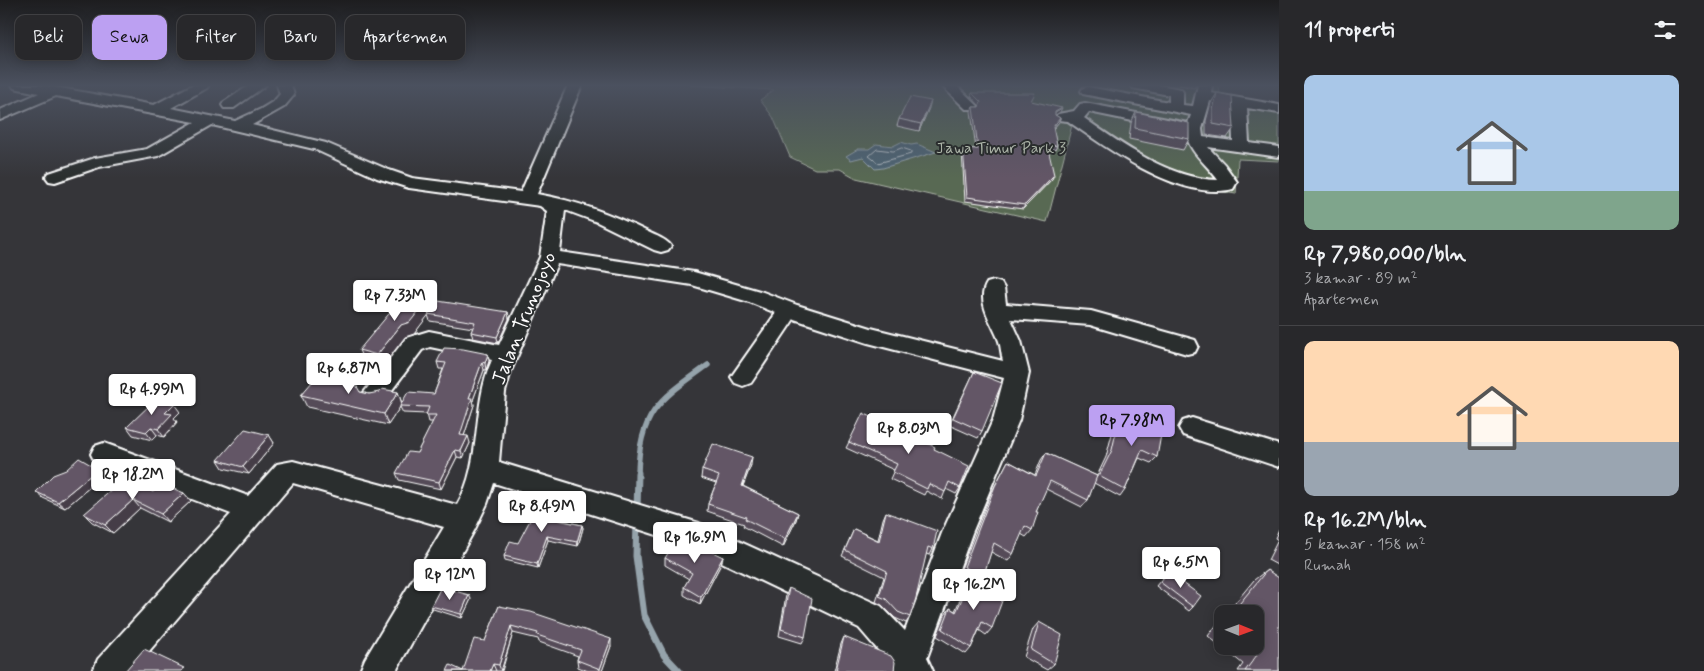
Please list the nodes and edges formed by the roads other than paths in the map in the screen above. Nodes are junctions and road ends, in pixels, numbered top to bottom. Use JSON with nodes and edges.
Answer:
{"nodes":[{"id":1,"x":190,"y":116,"type":"edge"},
{"id":2,"x":255,"y":116,"type":"edge"},
{"id":3,"x":564,"y":116,"type":"edge"},
{"id":4,"x":1077,"y":116,"type":"edge"},
{"id":5,"x":1082,"y":116,"type":"edge"},
{"id":6,"x":1088,"y":116,"type":"edge"},
{"id":7,"x":1198,"y":116,"type":"edge"},
{"id":8,"x":1240,"y":116,"type":"edge"},
{"id":9,"x":210,"y":120,"type":"junction"},
{"id":10,"x":237,"y":126,"type":"junction"},
{"id":11,"x":1090,"y":130,"type":"junction"},
{"id":12,"x":1195,"y":135,"type":"junction"},
{"id":13,"x":1241,"y":147,"type":"junction"},
{"id":14,"x":1279,"y":152,"type":"edge"},
{"id":15,"x":55,"y":177,"type":"dead end"},
{"id":16,"x":536,"y":200,"type":"junction"},
{"id":17,"x":661,"y":246,"type":"dead end"},
{"id":18,"x":550,"y":256,"type":"junction"},
{"id":19,"x":789,"y":310,"type":"junction"},
{"id":20,"x":1187,"y":346,"type":"dead end"},
{"id":21,"x":507,"y":355,"type":"junction"},
{"id":22,"x":1016,"y":373,"type":"junction"},
{"id":23,"x":744,"y":377,"type":"dead end"},
{"id":24,"x":374,"y":394,"type":"edge"},
{"id":25,"x":1192,"y":428,"type":"dead end"},
{"id":26,"x":104,"y":454,"type":"dead end"},
{"id":27,"x":1279,"y":456,"type":"edge"},
{"id":28,"x":485,"y":469,"type":"junction"},
{"id":29,"x":253,"y":510,"type":"junction"},
{"id":30,"x":465,"y":520,"type":"junction"},
{"id":31,"x":913,"y":667,"type":"edge"},
{"id":32,"x":110,"y":671,"type":"edge"},
{"id":33,"x":377,"y":671,"type":"edge"}],
"edges":[{"from":1,"to":9,"type":"street"},
{"from":2,"to":10,"type":"street"},
{"from":3,"to":16,"type":"street"},
{"from":4,"to":11,"type":"street"},
{"from":5,"to":11,"type":"street"},
{"from":6,"to":12,"type":"street"},
{"from":7,"to":12,"type":"street"},
{"from":8,"to":13,"type":"street"},
{"from":9,"to":10,"type":"street"},
{"from":9,"to":15,"type":"street"},
{"from":10,"to":16,"type":"street"},
{"from":11,"to":12,"type":"street"},
{"from":12,"to":13,"type":"street"},
{"from":13,"to":14,"type":"street"},
{"from":16,"to":17,"type":"street"},
{"from":16,"to":18,"type":"street","name":"Jalan Trunojoyo"},
{"from":18,"to":19,"type":"street"},
{"from":18,"to":21,"type":"street","name":"Jalan Trunojoyo"},
{"from":19,"to":22,"type":"street"},
{"from":19,"to":23,"type":"street"},
{"from":20,"to":22,"type":"street"},
{"from":21,"to":24,"type":"street"},
{"from":21,"to":28,"type":"street","name":"Jalan Trunojoyo"},
{"from":22,"to":31,"type":"street"},
{"from":25,"to":27,"type":"street"},
{"from":26,"to":29,"type":"street"},
{"from":28,"to":30,"type":"street","name":"Jalan Trunojoyo"},
{"from":28,"to":31,"type":"street"},
{"from":29,"to":30,"type":"street"},
{"from":29,"to":32,"type":"street"},
{"from":30,"to":33,"type":"street","name":"Jalan Trunojoyo"}]}
